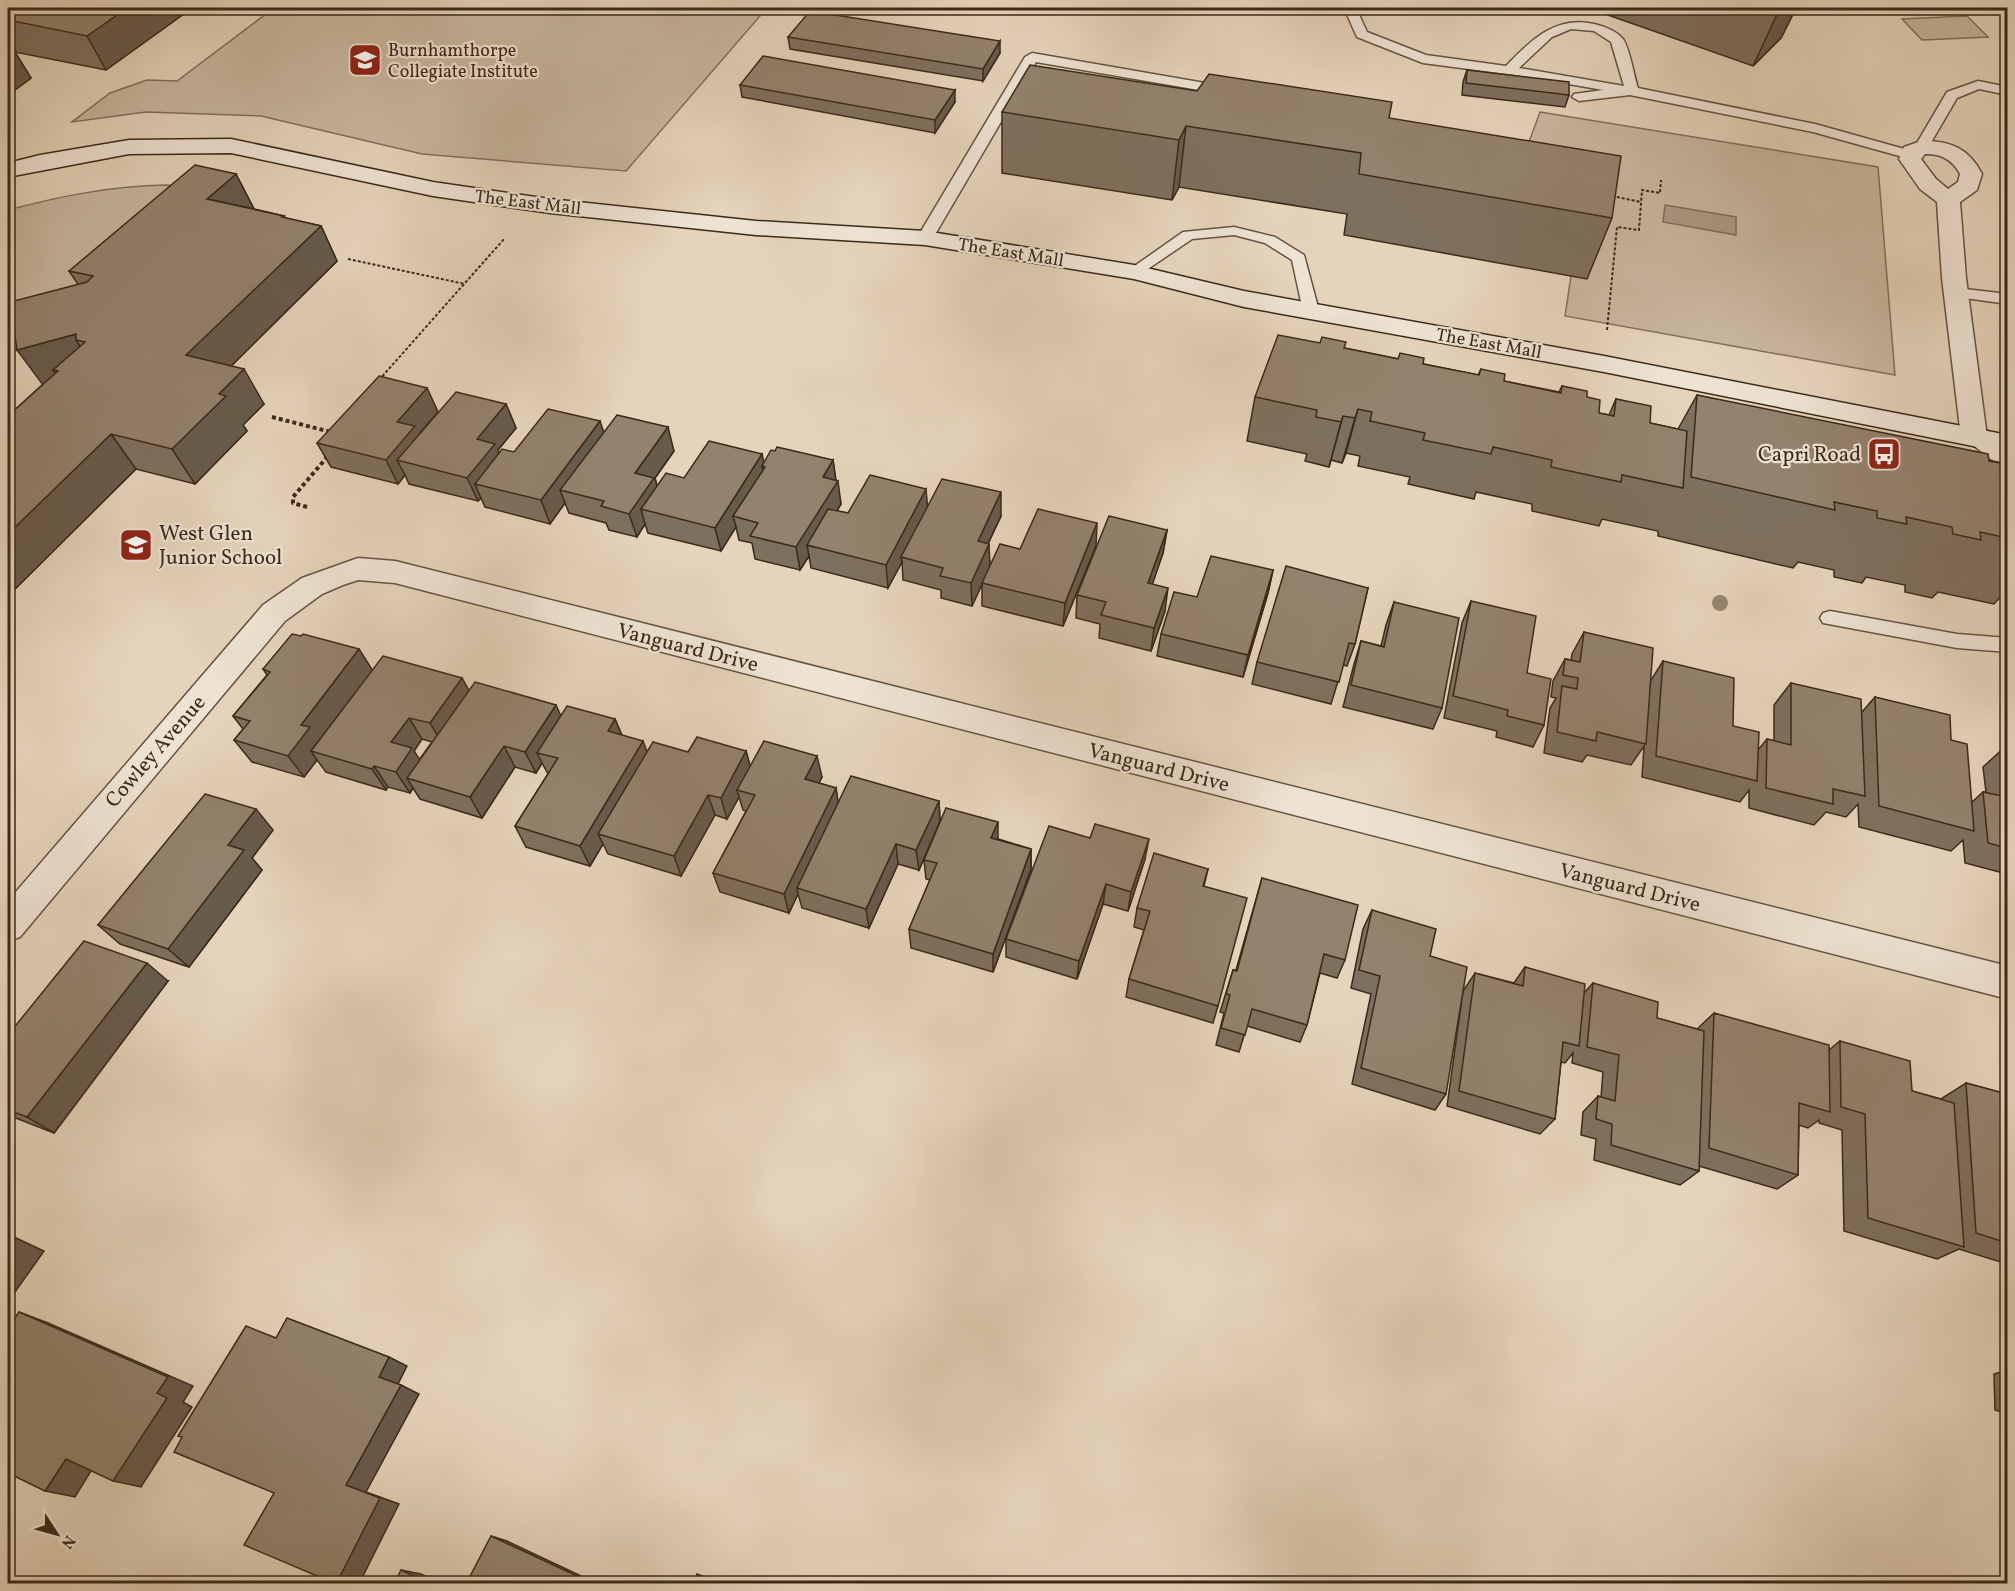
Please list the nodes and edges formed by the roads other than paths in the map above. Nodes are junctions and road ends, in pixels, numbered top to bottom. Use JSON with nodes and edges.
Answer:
{"nodes":[{"id":1,"x":1350,"y":8,"type":"edge"},
{"id":2,"x":1510,"y":70,"type":"junction"},
{"id":3,"x":1632,"y":91,"type":"junction"},
{"id":4,"x":2007,"y":91,"type":"edge"},
{"id":5,"x":1238,"y":93,"type":"edge"},
{"id":6,"x":1579,"y":97,"type":"dead end"},
{"id":7,"x":1915,"y":152,"type":"junction"},
{"id":8,"x":8,"y":170,"type":"edge"},
{"id":9,"x":1948,"y":200,"type":"junction"},
{"id":10,"x":925,"y":238,"type":"junction"},
{"id":11,"x":1134,"y":272,"type":"junction"},
{"id":12,"x":1956,"y":293,"type":"junction"},
{"id":13,"x":2007,"y":299,"type":"edge"},
{"id":14,"x":1311,"y":311,"type":"junction"},
{"id":15,"x":1974,"y":437,"type":"junction"},
{"id":16,"x":2007,"y":444,"type":"edge"},
{"id":17,"x":2007,"y":464,"type":"edge"},
{"id":18,"x":312,"y":586,"type":"joint"},
{"id":19,"x":1830,"y":618,"type":"dead end"},
{"id":20,"x":2007,"y":645,"type":"edge"},
{"id":21,"x":8,"y":926,"type":"edge"},
{"id":22,"x":2007,"y":983,"type":"edge"}],
"edges":[{"from":1,"to":2,"type":"lane"},
{"from":2,"to":3,"type":"lane"},
{"from":2,"to":3,"type":"lane"},
{"from":3,"to":6,"type":"lane"},
{"from":3,"to":7,"type":"lane"},
{"from":4,"to":7,"type":"lane"},
{"from":5,"to":10,"type":"lane"},
{"from":7,"to":9,"type":"street"},
{"from":7,"to":9,"type":"street"},
{"from":8,"to":10,"type":"street","name":"The East Mall"},
{"from":9,"to":12,"type":"street"},
{"from":10,"to":11,"type":"street","name":"The East Mall"},
{"from":11,"to":14,"type":"street","name":"The East Mall"},
{"from":11,"to":14,"type":"lane"},
{"from":12,"to":13,"type":"lane"},
{"from":12,"to":15,"type":"street"},
{"from":14,"to":15,"type":"street","name":"The East Mall"},
{"from":15,"to":16,"type":"street","name":"The East Mall"},
{"from":15,"to":17,"type":"lane"},
{"from":18,"to":21,"type":"street","name":"Cowley Avenue"},
{"from":18,"to":22,"type":"street","name":"Vanguard Drive"},
{"from":19,"to":20,"type":"lane"}]}
